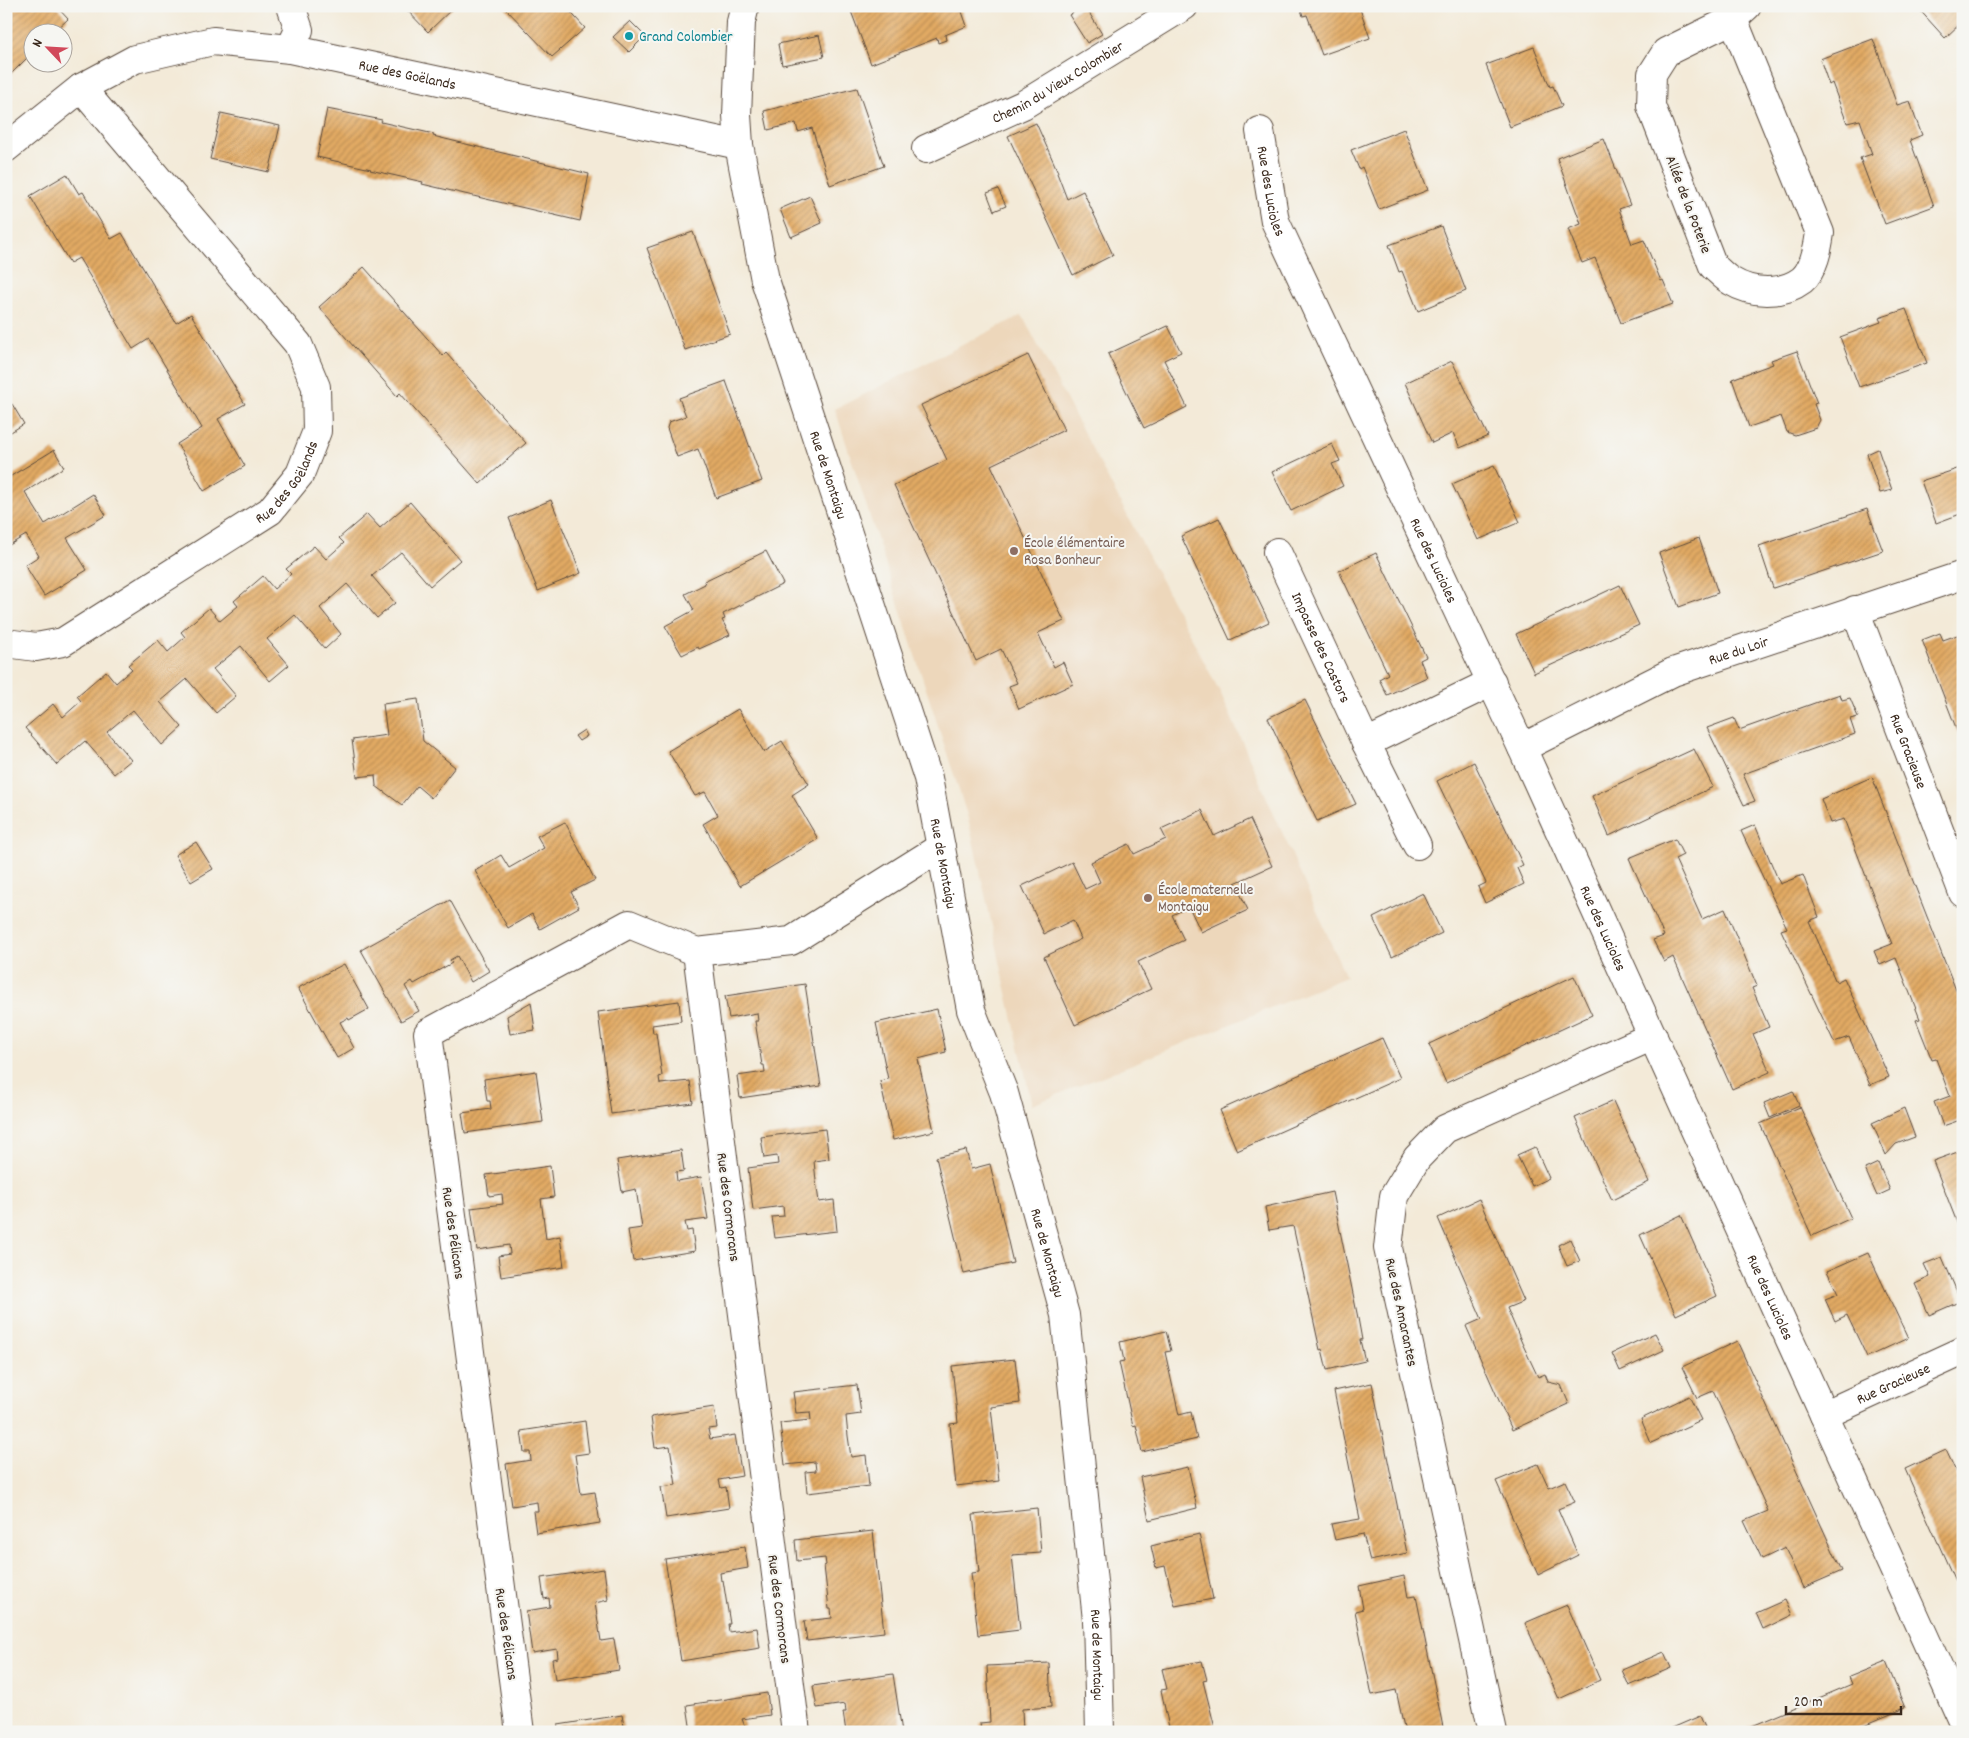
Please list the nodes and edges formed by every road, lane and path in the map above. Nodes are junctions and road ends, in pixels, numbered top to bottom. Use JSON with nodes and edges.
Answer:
{"nodes":[{"id":1,"x":291,"y":6,"type":"edge"},
{"id":2,"x":744,"y":6,"type":"edge"},
{"id":3,"x":1184,"y":6,"type":"edge"},
{"id":4,"x":1740,"y":13,"type":"edge"},
{"id":5,"x":290,"y":49,"type":"junction"},
{"id":6,"x":81,"y":88,"type":"junction"},
{"id":7,"x":1260,"y":131,"type":"dead end"},
{"id":8,"x":739,"y":145,"type":"junction"},
{"id":9,"x":6,"y":148,"type":"edge"},
{"id":10,"x":926,"y":150,"type":"dead end"},
{"id":11,"x":1277,"y":552,"type":"dead end"},
{"id":12,"x":1963,"y":575,"type":"edge"},
{"id":13,"x":1855,"y":610,"type":"junction"},
{"id":14,"x":6,"y":643,"type":"edge"},
{"id":15,"x":1492,"y":682,"type":"junction"},
{"id":16,"x":1366,"y":743,"type":"junction"},
{"id":17,"x":1522,"y":748,"type":"junction"},
{"id":18,"x":1416,"y":845,"type":"dead end"},
{"id":19,"x":942,"y":847,"type":"junction"},
{"id":20,"x":1963,"y":893,"type":"edge"},
{"id":21,"x":696,"y":952,"type":"junction"},
{"id":22,"x":1653,"y":1036,"type":"junction"},
{"id":23,"x":1963,"y":1351,"type":"edge"},
{"id":24,"x":1824,"y":1414,"type":"junction"},
{"id":25,"x":1963,"y":1722,"type":"edge"},
{"id":26,"x":520,"y":1732,"type":"edge"},
{"id":27,"x":796,"y":1732,"type":"edge"},
{"id":28,"x":1100,"y":1732,"type":"edge"},
{"id":29,"x":1493,"y":1732,"type":"edge"}],
"edges":[{"from":1,"to":5,"type":"street"},
{"from":2,"to":8,"type":"street","name":"Rue de Montaigu"},
{"from":3,"to":10,"type":"street","name":"Chemin du Vieux Colombier"},
{"from":4,"to":4,"type":"street","name":"Allée de la Poterie"},
{"from":5,"to":6,"type":"street","name":"Rue des Goëlands"},
{"from":5,"to":8,"type":"street","name":"Rue des Goëlands"},
{"from":6,"to":9,"type":"street","name":"Rue des Goëlands"},
{"from":6,"to":14,"type":"street","name":"Rue des Goëlands"},
{"from":7,"to":15,"type":"street","name":"Rue des Lucioles"},
{"from":8,"to":19,"type":"street","name":"Rue de Montaigu"},
{"from":11,"to":16,"type":"street","name":"Impasse des Castors"},
{"from":12,"to":13,"type":"street","name":"Rue du Loir"},
{"from":13,"to":17,"type":"street","name":"Rue du Loir"},
{"from":13,"to":20,"type":"street","name":"Rue Gracieuse"},
{"from":15,"to":16,"type":"street"},
{"from":15,"to":17,"type":"street","name":"Rue des Lucioles"},
{"from":16,"to":18,"type":"street","name":"Impasse des Castors"},
{"from":17,"to":22,"type":"street","name":"Rue des Lucioles"},
{"from":19,"to":21,"type":"street"},
{"from":19,"to":28,"type":"street","name":"Rue de Montaigu"},
{"from":21,"to":26,"type":"street","name":"Rue des Pélicans"},
{"from":21,"to":27,"type":"street","name":"Rue des Cormorans"},
{"from":22,"to":24,"type":"street","name":"Rue des Lucioles"},
{"from":22,"to":29,"type":"street","name":"Rue des Amarantes"},
{"from":23,"to":24,"type":"street","name":"Rue Gracieuse"},
{"from":24,"to":25,"type":"street","name":"Rue des Lucioles"}]}
